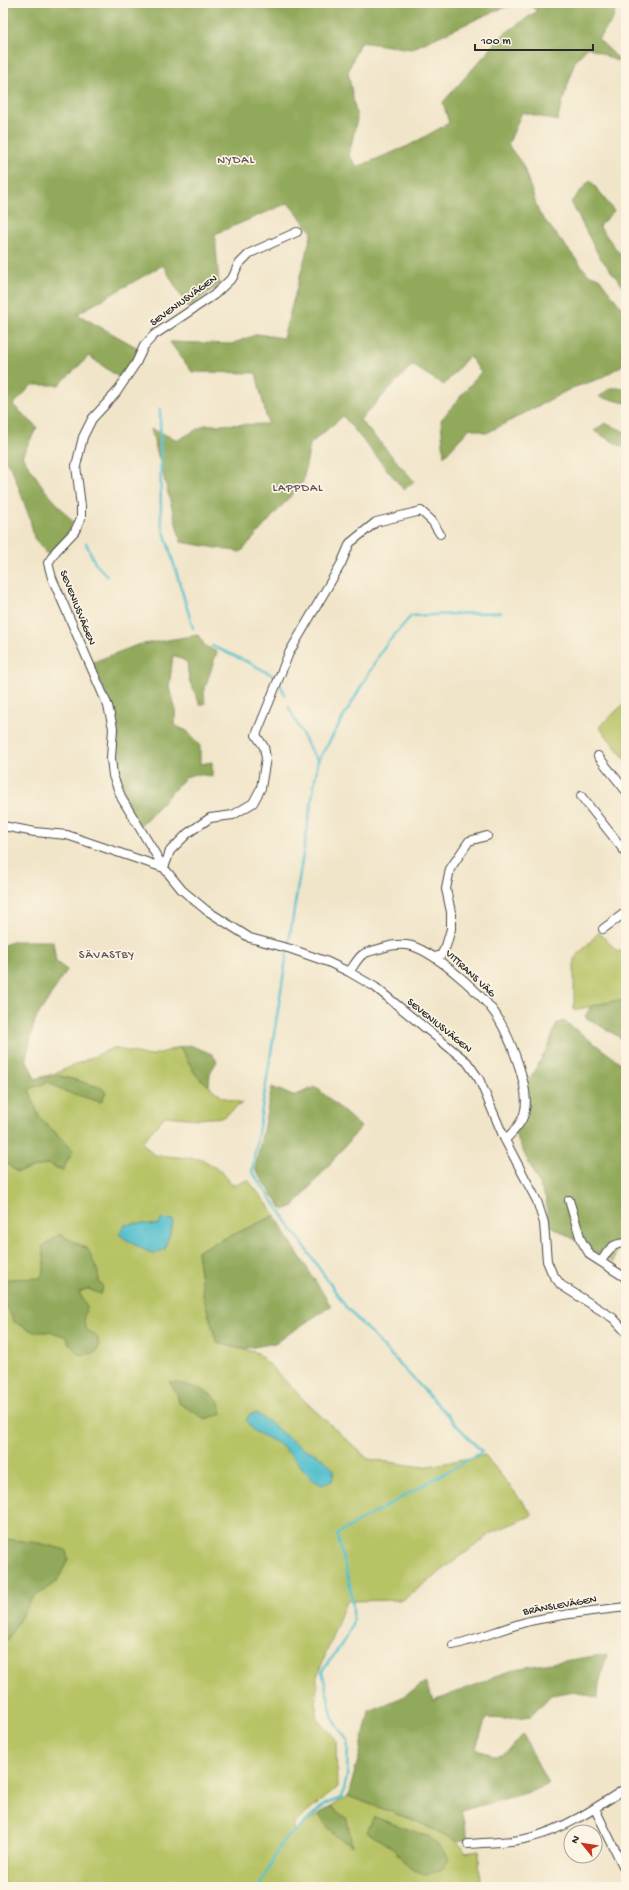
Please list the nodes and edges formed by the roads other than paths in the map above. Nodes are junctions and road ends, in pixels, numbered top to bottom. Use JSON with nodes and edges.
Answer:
{"nodes":[{"id":1,"x":297,"y":232,"type":"dead end"},
{"id":2,"x":440,"y":534,"type":"dead end"},
{"id":3,"x":598,"y":756,"type":"dead end"},
{"id":4,"x":626,"y":791,"type":"edge"},
{"id":5,"x":581,"y":796,"type":"dead end"},
{"id":6,"x":3,"y":826,"type":"edge"},
{"id":7,"x":487,"y":836,"type":"dead end"},
{"id":8,"x":626,"y":853,"type":"edge"},
{"id":9,"x":164,"y":868,"type":"junction"},
{"id":10,"x":626,"y":912,"type":"edge"},
{"id":11,"x":604,"y":929,"type":"dead end"},
{"id":12,"x":435,"y":957,"type":"junction"},
{"id":13,"x":349,"y":972,"type":"junction"},
{"id":14,"x":506,"y":1140,"type":"junction"},
{"id":15,"x":569,"y":1200,"type":"dead end"},
{"id":16,"x":626,"y":1243,"type":"edge"},
{"id":17,"x":601,"y":1262,"type":"junction"},
{"id":18,"x":626,"y":1278,"type":"edge"},
{"id":19,"x":626,"y":1332,"type":"edge"},
{"id":20,"x":626,"y":1607,"type":"edge"},
{"id":21,"x":453,"y":1645,"type":"dead end"},
{"id":22,"x":626,"y":1788,"type":"edge"},
{"id":23,"x":595,"y":1809,"type":"junction"},
{"id":24,"x":468,"y":1844,"type":"dead end"},
{"id":25,"x":626,"y":1872,"type":"edge"}],
"edges":[{"from":1,"to":9,"type":"street","name":"SEVENIUSVÄGEN"},
{"from":2,"to":9,"type":"street"},
{"from":3,"to":4,"type":"street"},
{"from":5,"to":8,"type":"street"},
{"from":6,"to":9,"type":"street"},
{"from":7,"to":12,"type":"street"},
{"from":9,"to":13,"type":"street","name":"SEVENIUSVÄGEN"},
{"from":10,"to":11,"type":"street"},
{"from":12,"to":13,"type":"street","name":"VITTRANS VÄG"},
{"from":12,"to":14,"type":"street","name":"VITTRANS VÄG"},
{"from":13,"to":14,"type":"street","name":"SEVENIUSVÄGEN"},
{"from":14,"to":19,"type":"street","name":"SEVENIUSVÄGEN"},
{"from":15,"to":17,"type":"street"},
{"from":16,"to":17,"type":"street"},
{"from":17,"to":18,"type":"street"},
{"from":20,"to":21,"type":"street","name":"BRÄNSLEVÄGEN"},
{"from":22,"to":23,"type":"street"},
{"from":23,"to":24,"type":"street"},
{"from":23,"to":25,"type":"street"}]}
